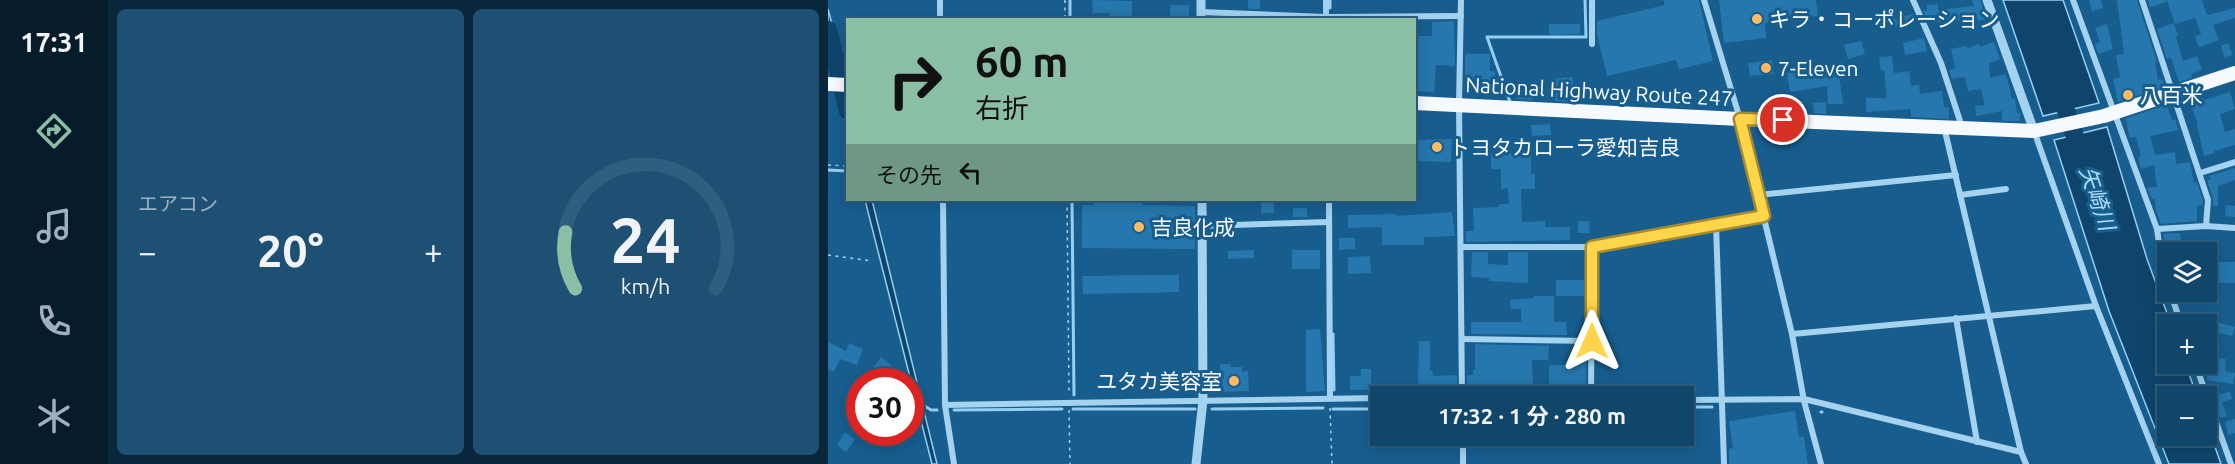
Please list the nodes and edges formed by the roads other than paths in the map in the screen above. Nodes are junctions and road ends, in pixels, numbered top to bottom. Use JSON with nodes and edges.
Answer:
{"nodes":[{"id":1,"x":940,"y":0,"type":"edge"},
{"id":2,"x":1200,"y":0,"type":"edge"},
{"id":3,"x":1326,"y":0,"type":"edge"},
{"id":4,"x":1461,"y":0,"type":"edge"},
{"id":5,"x":1592,"y":0,"type":"edge"},
{"id":6,"x":1704,"y":0,"type":"edge"},
{"id":7,"x":1913,"y":0,"type":"edge"},
{"id":8,"x":1987,"y":0,"type":"edge"},
{"id":9,"x":2073,"y":0,"type":"edge"},
{"id":10,"x":2142,"y":0,"type":"edge"},
{"id":11,"x":1201,"y":16,"type":"edge"},
{"id":12,"x":1461,"y":16,"type":"junction"},
{"id":13,"x":940,"y":18,"type":"edge"},
{"id":14,"x":1326,"y":18,"type":"edge"},
{"id":15,"x":1592,"y":44,"type":"dead end"},
{"id":16,"x":2235,"y":73,"type":"edge"},
{"id":17,"x":830,"y":84,"type":"edge"},
{"id":18,"x":846,"y":85,"type":"edge"},
{"id":19,"x":2173,"y":93,"type":"junction"},
{"id":20,"x":1416,"y":103,"type":"edge"},
{"id":21,"x":1459,"y":105,"type":"junction"},
{"id":22,"x":2109,"y":114,"type":"junction"},
{"id":23,"x":1740,"y":119,"type":"junction"},
{"id":24,"x":1944,"y":127,"type":"junction"},
{"id":25,"x":1963,"y":128,"type":"junction"},
{"id":26,"x":2034,"y":131,"type":"junction"},
{"id":27,"x":2235,"y":162,"type":"edge"},
{"id":28,"x":2200,"y":173,"type":"junction"},
{"id":29,"x":1956,"y":175,"type":"junction"},
{"id":30,"x":2006,"y":189,"type":"dead end"},
{"id":31,"x":1758,"y":195,"type":"junction"},
{"id":32,"x":1960,"y":195,"type":"junction"},
{"id":33,"x":943,"y":201,"type":"edge"},
{"id":34,"x":1202,"y":201,"type":"edge"},
{"id":35,"x":1329,"y":201,"type":"edge"},
{"id":36,"x":1764,"y":216,"type":"junction"},
{"id":37,"x":1329,"y":222,"type":"junction"},
{"id":38,"x":1716,"y":224,"type":"junction"},
{"id":39,"x":1202,"y":226,"type":"junction"},
{"id":40,"x":2206,"y":226,"type":"junction"},
{"id":41,"x":2235,"y":228,"type":"edge"},
{"id":42,"x":2157,"y":229,"type":"junction"},
{"id":43,"x":2159,"y":242,"type":"edge"},
{"id":44,"x":1461,"y":247,"type":"junction"},
{"id":45,"x":1592,"y":247,"type":"junction"},
{"id":46,"x":2096,"y":306,"type":"junction"},
{"id":47,"x":1989,"y":315,"type":"junction"},
{"id":48,"x":1956,"y":318,"type":"junction"},
{"id":49,"x":1792,"y":334,"type":"junction"},
{"id":50,"x":1462,"y":339,"type":"junction"},
{"id":51,"x":1592,"y":341,"type":"junction"},
{"id":52,"x":2199,"y":374,"type":"edge"},
{"id":53,"x":1462,"y":386,"type":"edge"},
{"id":54,"x":1591,"y":386,"type":"edge"},
{"id":55,"x":1330,"y":398,"type":"junction"},
{"id":56,"x":1370,"y":398,"type":"edge"},
{"id":57,"x":1804,"y":399,"type":"junction"},
{"id":58,"x":1203,"y":400,"type":"junction"},
{"id":59,"x":1694,"y":400,"type":"edge"},
{"id":60,"x":1721,"y":400,"type":"junction"},
{"id":61,"x":945,"y":405,"type":"junction"},
{"id":62,"x":1977,"y":442,"type":"junction"},
{"id":63,"x":1463,"y":446,"type":"edge"},
{"id":64,"x":2227,"y":451,"type":"junction"},
{"id":65,"x":2235,"y":451,"type":"edge"},
{"id":66,"x":2021,"y":452,"type":"junction"},
{"id":67,"x":954,"y":464,"type":"edge"},
{"id":68,"x":1196,"y":464,"type":"edge"},
{"id":69,"x":1463,"y":464,"type":"edge"},
{"id":70,"x":1724,"y":464,"type":"edge"},
{"id":71,"x":1821,"y":464,"type":"edge"},
{"id":72,"x":2026,"y":464,"type":"edge"},
{"id":73,"x":2159,"y":464,"type":"edge"},
{"id":74,"x":2231,"y":464,"type":"edge"}],
"edges":[{"from":1,"to":13,"type":"street"},
{"from":2,"to":11,"type":"street"},
{"from":3,"to":14,"type":"street"},
{"from":4,"to":12,"type":"street"},
{"from":5,"to":15,"type":"street"},
{"from":6,"to":23,"type":"street"},
{"from":7,"to":25,"type":"street"},
{"from":8,"to":26,"type":"street"},
{"from":9,"to":22,"type":"street"},
{"from":10,"to":19,"type":"street"},
{"from":11,"to":14,"type":"street"},
{"from":12,"to":14,"type":"street"},
{"from":12,"to":21,"type":"street"},
{"from":16,"to":19,"type":"highway","name":"National Highway Route 247"},
{"from":17,"to":18,"type":"highway"},
{"from":19,"to":22,"type":"highway","name":"National Highway Route 247"},
{"from":19,"to":28,"type":"street"},
{"from":20,"to":21,"type":"highway","name":"National Highway Route 247"},
{"from":21,"to":23,"type":"highway","name":"National Highway Route 247"},
{"from":21,"to":44,"type":"street"},
{"from":22,"to":26,"type":"highway","name":"National Highway Route 247"},
{"from":22,"to":42,"type":"street"},
{"from":23,"to":24,"type":"highway","name":"National Highway Route 247"},
{"from":23,"to":31,"type":"street"},
{"from":24,"to":25,"type":"highway","name":"National Highway Route 247"},
{"from":24,"to":29,"type":"street"},
{"from":25,"to":26,"type":"highway","name":"National Highway Route 247"},
{"from":26,"to":46,"type":"street"},
{"from":27,"to":28,"type":"street"},
{"from":28,"to":40,"type":"street"},
{"from":29,"to":31,"type":"street"},
{"from":29,"to":32,"type":"street"},
{"from":30,"to":32,"type":"street"},
{"from":31,"to":36,"type":"street"},
{"from":32,"to":47,"type":"street"},
{"from":33,"to":61,"type":"street"},
{"from":34,"to":39,"type":"street"},
{"from":35,"to":37,"type":"street"},
{"from":36,"to":38,"type":"street"},
{"from":36,"to":49,"type":"street"},
{"from":37,"to":39,"type":"street"},
{"from":37,"to":55,"type":"street"},
{"from":38,"to":45,"type":"street"},
{"from":38,"to":60,"type":"street"},
{"from":39,"to":58,"type":"street"},
{"from":40,"to":41,"type":"street"},
{"from":40,"to":42,"type":"street"},
{"from":42,"to":43,"type":"street"},
{"from":44,"to":45,"type":"street"},
{"from":44,"to":50,"type":"street"},
{"from":45,"to":51,"type":"street"},
{"from":46,"to":47,"type":"street"},
{"from":46,"to":73,"type":"street"},
{"from":47,"to":48,"type":"street"},
{"from":47,"to":66,"type":"street"},
{"from":48,"to":49,"type":"street"},
{"from":48,"to":62,"type":"street"},
{"from":49,"to":57,"type":"street"},
{"from":50,"to":51,"type":"street"},
{"from":50,"to":53,"type":"street"},
{"from":51,"to":54,"type":"street"},
{"from":52,"to":64,"type":"street"},
{"from":55,"to":56,"type":"street"},
{"from":55,"to":58,"type":"street"},
{"from":57,"to":60,"type":"street"},
{"from":57,"to":62,"type":"street"},
{"from":57,"to":71,"type":"street"},
{"from":58,"to":61,"type":"street"},
{"from":58,"to":68,"type":"street"},
{"from":59,"to":60,"type":"street"},
{"from":60,"to":70,"type":"street"},
{"from":61,"to":67,"type":"street"},
{"from":62,"to":66,"type":"street"},
{"from":63,"to":69,"type":"street"},
{"from":64,"to":65,"type":"street"},
{"from":64,"to":74,"type":"street"},
{"from":66,"to":72,"type":"street"}]}
